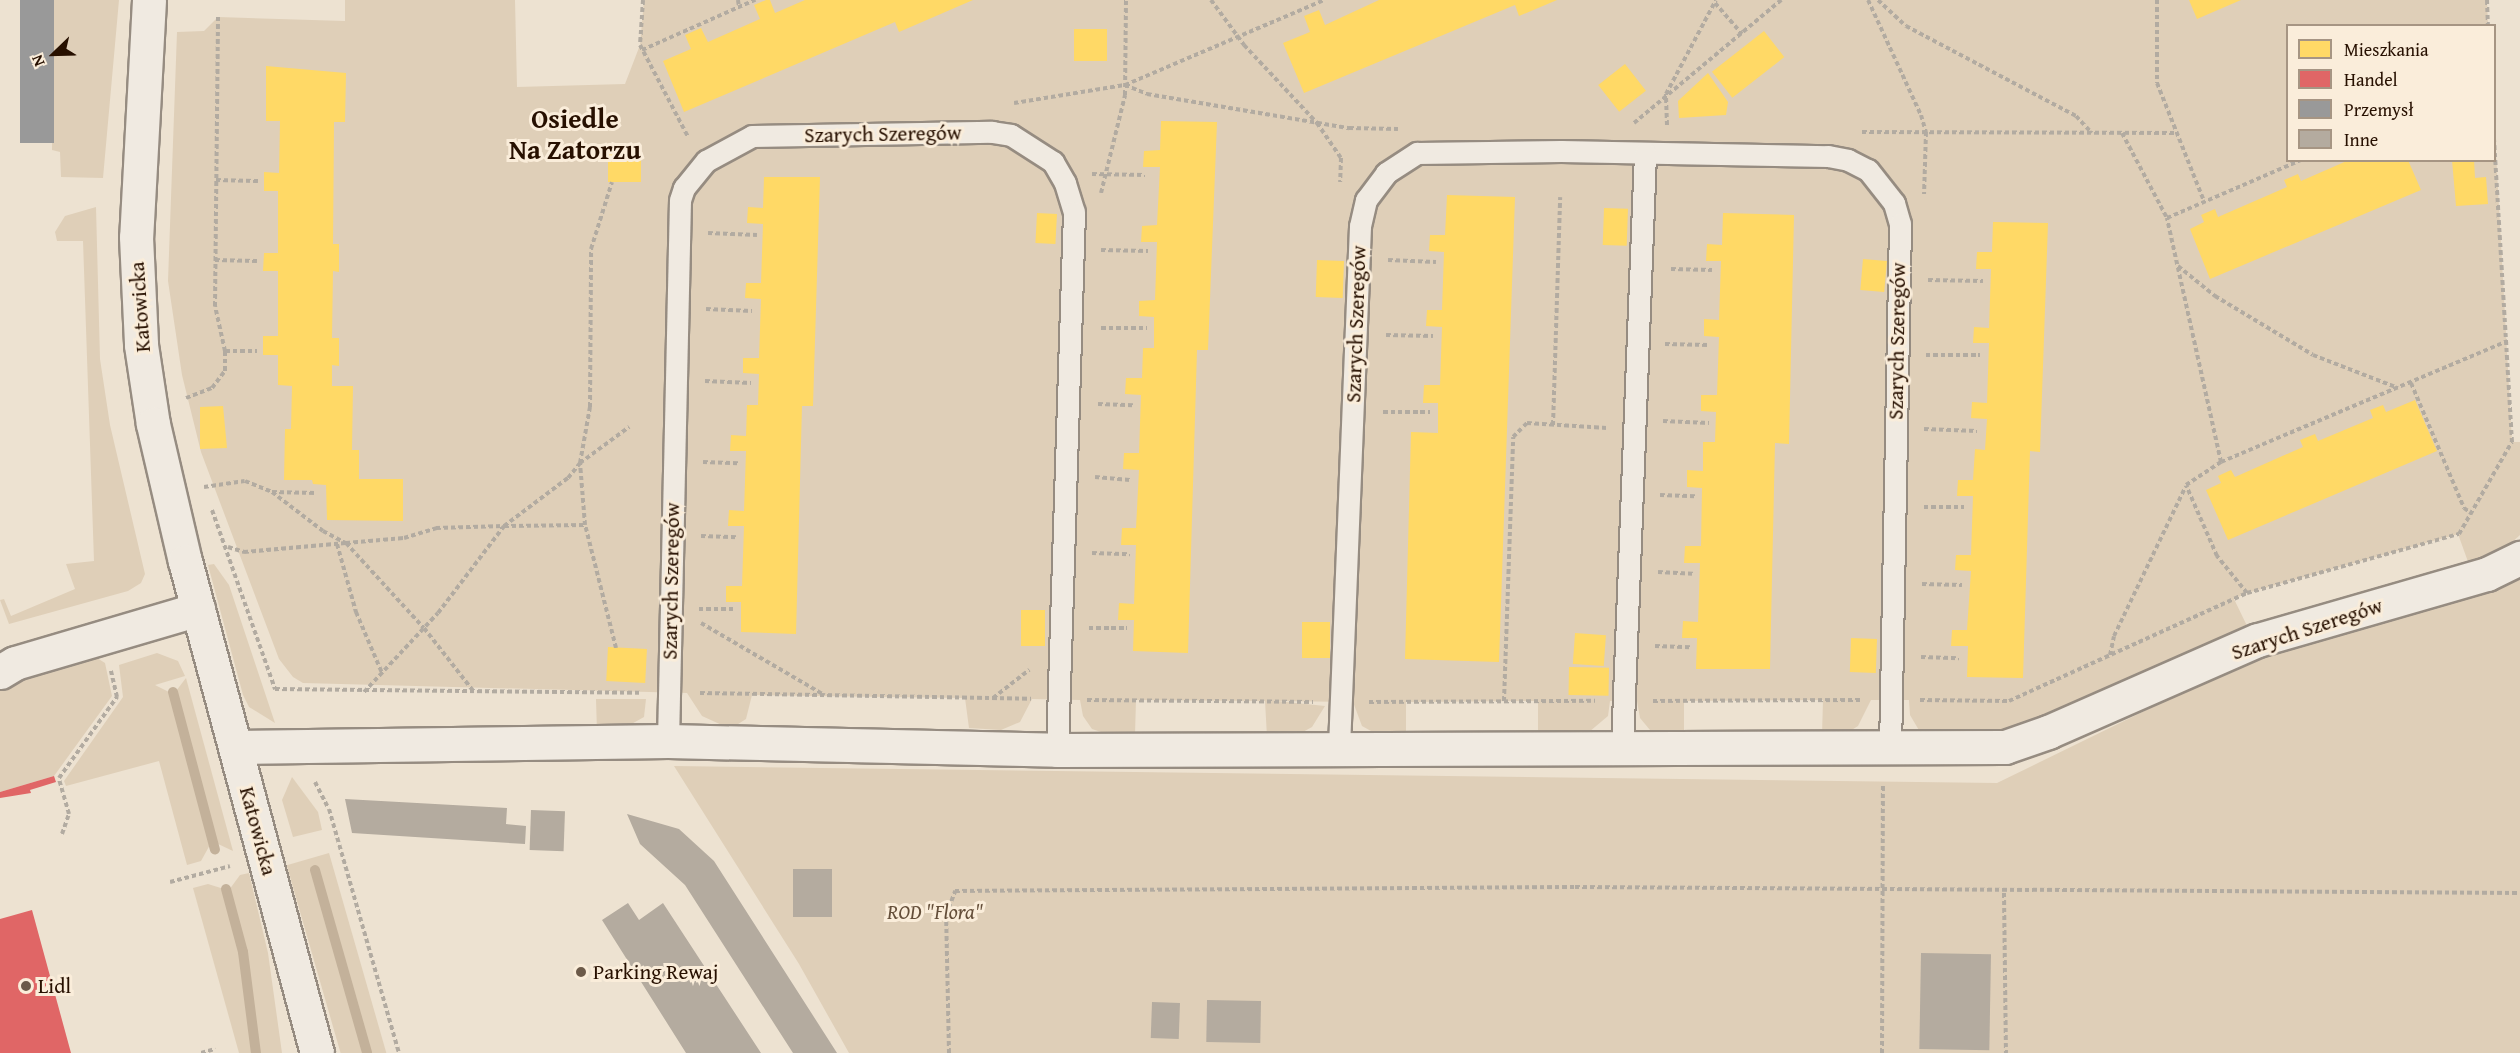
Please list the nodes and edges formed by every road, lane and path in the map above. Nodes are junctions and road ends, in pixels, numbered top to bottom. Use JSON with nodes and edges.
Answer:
{"nodes":[{"id":1,"x":148,"y":0,"type":"edge"},
{"id":2,"x":644,"y":0,"type":"edge"},
{"id":3,"x":738,"y":0,"type":"edge"},
{"id":4,"x":755,"y":0,"type":"edge"},
{"id":5,"x":1211,"y":0,"type":"edge"},
{"id":6,"x":1324,"y":0,"type":"edge"},
{"id":7,"x":1781,"y":0,"type":"edge"},
{"id":8,"x":1878,"y":0,"type":"edge"},
{"id":9,"x":2157,"y":0,"type":"edge"},
{"id":10,"x":2487,"y":0,"type":"edge"},
{"id":11,"x":1716,"y":1,"type":"edge"},
{"id":12,"x":739,"y":7,"type":"junction"},
{"id":13,"x":218,"y":17,"type":"dead end"},
{"id":14,"x":2488,"y":24,"type":"edge"},
{"id":15,"x":1742,"y":34,"type":"junction"},
{"id":16,"x":1238,"y":37,"type":"junction"},
{"id":17,"x":642,"y":50,"type":"junction"},
{"id":18,"x":1666,"y":94,"type":"junction"},
{"id":19,"x":1002,"y":105,"type":"dead end"},
{"id":20,"x":1629,"y":131,"type":"dead end"},
{"id":21,"x":1667,"y":131,"type":"dead end"},
{"id":22,"x":1856,"y":132,"type":"dead end"},
{"id":23,"x":2092,"y":133,"type":"junction"},
{"id":24,"x":2122,"y":133,"type":"junction"},
{"id":25,"x":2177,"y":134,"type":"junction"},
{"id":26,"x":1645,"y":153,"type":"junction"},
{"id":27,"x":706,"y":161,"type":"junction"},
{"id":28,"x":2296,"y":162,"type":"edge"},
{"id":29,"x":2496,"y":162,"type":"edge"},
{"id":30,"x":216,"y":180,"type":"junction"},
{"id":31,"x":258,"y":181,"type":"dead end"},
{"id":32,"x":612,"y":182,"type":"dead end"},
{"id":33,"x":1340,"y":194,"type":"dead end"},
{"id":34,"x":1560,"y":197,"type":"dead end"},
{"id":35,"x":2204,"y":201,"type":"junction"},
{"id":36,"x":2167,"y":218,"type":"junction"},
{"id":37,"x":698,"y":233,"type":"dead end"},
{"id":38,"x":757,"y":235,"type":"dead end"},
{"id":39,"x":1095,"y":250,"type":"dead end"},
{"id":40,"x":1148,"y":251,"type":"dead end"},
{"id":41,"x":215,"y":260,"type":"junction"},
{"id":42,"x":1359,"y":260,"type":"junction"},
{"id":43,"x":257,"y":261,"type":"dead end"},
{"id":44,"x":1436,"y":262,"type":"dead end"},
{"id":45,"x":2177,"y":266,"type":"junction"},
{"id":46,"x":1658,"y":269,"type":"dead end"},
{"id":47,"x":1712,"y":270,"type":"dead end"},
{"id":48,"x":1922,"y":280,"type":"dead end"},
{"id":49,"x":1983,"y":281,"type":"dead end"},
{"id":50,"x":696,"y":309,"type":"dead end"},
{"id":51,"x":752,"y":310,"type":"dead end"},
{"id":52,"x":1091,"y":328,"type":"dead end"},
{"id":53,"x":1146,"y":328,"type":"dead end"},
{"id":54,"x":1383,"y":335,"type":"dead end"},
{"id":55,"x":1433,"y":336,"type":"dead end"},
{"id":56,"x":2507,"y":341,"type":"junction"},
{"id":57,"x":1656,"y":344,"type":"dead end"},
{"id":58,"x":1708,"y":345,"type":"dead end"},
{"id":59,"x":225,"y":351,"type":"junction"},
{"id":60,"x":257,"y":351,"type":"dead end"},
{"id":61,"x":1980,"y":355,"type":"dead end"},
{"id":62,"x":1919,"y":356,"type":"dead end"},
{"id":63,"x":695,"y":381,"type":"dead end"},
{"id":64,"x":751,"y":383,"type":"dead end"},
{"id":65,"x":2411,"y":383,"type":"junction"},
{"id":66,"x":2398,"y":388,"type":"junction"},
{"id":67,"x":179,"y":400,"type":"dead end"},
{"id":68,"x":1088,"y":404,"type":"dead end"},
{"id":69,"x":1134,"y":405,"type":"dead end"},
{"id":70,"x":1709,"y":423,"type":"dead end"},
{"id":71,"x":1553,"y":425,"type":"junction"},
{"id":72,"x":1644,"y":425,"type":"junction"},
{"id":73,"x":629,"y":427,"type":"dead end"},
{"id":74,"x":1917,"y":429,"type":"dead end"},
{"id":75,"x":1977,"y":431,"type":"dead end"},
{"id":76,"x":693,"y":461,"type":"dead end"},
{"id":77,"x":2221,"y":462,"type":"junction"},
{"id":78,"x":580,"y":463,"type":"junction"},
{"id":79,"x":738,"y":463,"type":"dead end"},
{"id":80,"x":1086,"y":477,"type":"dead end"},
{"id":81,"x":201,"y":480,"type":"dead end"},
{"id":82,"x":1130,"y":480,"type":"dead end"},
{"id":83,"x":2186,"y":485,"type":"junction"},
{"id":84,"x":204,"y":487,"type":"junction"},
{"id":85,"x":272,"y":492,"type":"junction"},
{"id":86,"x":316,"y":493,"type":"dead end"},
{"id":87,"x":1651,"y":495,"type":"dead end"},
{"id":88,"x":1695,"y":496,"type":"dead end"},
{"id":89,"x":207,"y":497,"type":"dead end"},
{"id":90,"x":1915,"y":506,"type":"dead end"},
{"id":91,"x":211,"y":507,"type":"dead end"},
{"id":92,"x":1964,"y":507,"type":"dead end"},
{"id":93,"x":2471,"y":513,"type":"junction"},
{"id":94,"x":585,"y":525,"type":"junction"},
{"id":95,"x":504,"y":526,"type":"junction"},
{"id":96,"x":691,"y":536,"type":"dead end"},
{"id":97,"x":738,"y":537,"type":"dead end"},
{"id":98,"x":346,"y":543,"type":"junction"},
{"id":99,"x":337,"y":544,"type":"junction"},
{"id":100,"x":227,"y":547,"type":"junction"},
{"id":101,"x":1082,"y":553,"type":"dead end"},
{"id":102,"x":1130,"y":554,"type":"dead end"},
{"id":103,"x":2520,"y":558,"type":"edge"},
{"id":104,"x":1648,"y":572,"type":"dead end"},
{"id":105,"x":1693,"y":574,"type":"dead end"},
{"id":106,"x":1913,"y":584,"type":"dead end"},
{"id":107,"x":1962,"y":585,"type":"dead end"},
{"id":108,"x":2247,"y":592,"type":"junction"},
{"id":109,"x":198,"y":609,"type":"junction"},
{"id":110,"x":736,"y":609,"type":"dead end"},
{"id":111,"x":680,"y":612,"type":"junction"},
{"id":112,"x":424,"y":628,"type":"junction"},
{"id":113,"x":1080,"y":628,"type":"dead end"},
{"id":114,"x":1127,"y":628,"type":"dead end"},
{"id":115,"x":1645,"y":646,"type":"dead end"},
{"id":116,"x":1690,"y":647,"type":"dead end"},
{"id":117,"x":616,"y":648,"type":"dead end"},
{"id":118,"x":2110,"y":655,"type":"junction"},
{"id":119,"x":1911,"y":656,"type":"dead end"},
{"id":120,"x":1959,"y":658,"type":"dead end"},
{"id":121,"x":1061,"y":659,"type":"junction"},
{"id":122,"x":108,"y":660,"type":"dead end"},
{"id":123,"x":0,"y":672,"type":"edge"},
{"id":124,"x":382,"y":673,"type":"junction"},
{"id":125,"x":364,"y":692,"type":"junction"},
{"id":126,"x":474,"y":692,"type":"junction"},
{"id":127,"x":668,"y":693,"type":"junction"},
{"id":128,"x":824,"y":696,"type":"junction"},
{"id":129,"x":992,"y":699,"type":"junction"},
{"id":130,"x":1059,"y":700,"type":"junction"},
{"id":131,"x":1890,"y":700,"type":"junction"},
{"id":132,"x":1504,"y":701,"type":"junction"},
{"id":133,"x":1624,"y":701,"type":"junction"},
{"id":134,"x":1341,"y":702,"type":"junction"},
{"id":135,"x":668,"y":741,"type":"junction"},
{"id":136,"x":236,"y":747,"type":"junction"},
{"id":137,"x":1339,"y":747,"type":"junction"},
{"id":138,"x":1622,"y":747,"type":"junction"},
{"id":139,"x":1887,"y":748,"type":"junction"},
{"id":140,"x":1057,"y":750,"type":"junction"},
{"id":141,"x":314,"y":780,"type":"dead end"},
{"id":142,"x":62,"y":834,"type":"dead end"},
{"id":143,"x":240,"y":863,"type":"dead end"},
{"id":144,"x":170,"y":882,"type":"dead end"},
{"id":145,"x":1881,"y":890,"type":"junction"},
{"id":146,"x":2004,"y":893,"type":"junction"},
{"id":147,"x":2520,"y":893,"type":"edge"},
{"id":148,"x":215,"y":1049,"type":"dead end"},
{"id":149,"x":201,"y":1053,"type":"edge"},
{"id":150,"x":317,"y":1053,"type":"edge"},
{"id":151,"x":399,"y":1053,"type":"edge"},
{"id":152,"x":949,"y":1053,"type":"edge"},
{"id":153,"x":1881,"y":1053,"type":"edge"},
{"id":154,"x":2006,"y":1053,"type":"edge"}],
"edges":[{"from":1,"to":109,"type":"street","name":"Katowicka"},
{"from":2,"to":17,"type":"path"},
{"from":3,"to":12,"type":"path"},
{"from":4,"to":12,"type":"path"},
{"from":5,"to":16,"type":"path"},
{"from":6,"to":16,"type":"path"},
{"from":7,"to":15,"type":"path"},
{"from":8,"to":23,"type":"path"},
{"from":9,"to":25,"type":"path"},
{"from":10,"to":14,"type":"path"},
{"from":11,"to":15,"type":"path"},
{"from":11,"to":18,"type":"path"},
{"from":12,"to":17,"type":"path"},
{"from":13,"to":30,"type":"path"},
{"from":15,"to":18,"type":"path"},
{"from":16,"to":19,"type":"path"},
{"from":16,"to":33,"type":"path"},
{"from":17,"to":27,"type":"path"},
{"from":18,"to":20,"type":"path"},
{"from":18,"to":21,"type":"path"},
{"from":22,"to":23,"type":"path"},
{"from":23,"to":24,"type":"path"},
{"from":24,"to":25,"type":"path"},
{"from":24,"to":36,"type":"path"},
{"from":25,"to":35,"type":"path"},
{"from":26,"to":42,"type":"lane","name":"Szarych Szeregów"},
{"from":26,"to":72,"type":"lane"},
{"from":26,"to":131,"type":"lane","name":"Szarych Szeregów"},
{"from":27,"to":111,"type":"lane","name":"Szarych Szeregów"},
{"from":27,"to":121,"type":"lane","name":"Szarych Szeregów"},
{"from":28,"to":35,"type":"path"},
{"from":29,"to":56,"type":"path"},
{"from":30,"to":31,"type":"path"},
{"from":30,"to":41,"type":"path"},
{"from":32,"to":78,"type":"path"},
{"from":34,"to":71,"type":"path"},
{"from":35,"to":36,"type":"path"},
{"from":36,"to":45,"type":"path"},
{"from":37,"to":38,"type":"path"},
{"from":39,"to":40,"type":"path"},
{"from":41,"to":43,"type":"path"},
{"from":41,"to":59,"type":"path"},
{"from":42,"to":44,"type":"path"},
{"from":42,"to":134,"type":"lane","name":"Szarych Szeregów"},
{"from":45,"to":66,"type":"path"},
{"from":45,"to":77,"type":"path"},
{"from":46,"to":47,"type":"path"},
{"from":48,"to":49,"type":"path"},
{"from":50,"to":51,"type":"path"},
{"from":52,"to":53,"type":"path"},
{"from":54,"to":55,"type":"path"},
{"from":56,"to":65,"type":"path"},
{"from":56,"to":93,"type":"path"},
{"from":57,"to":58,"type":"path"},
{"from":59,"to":60,"type":"path"},
{"from":59,"to":67,"type":"path"},
{"from":61,"to":62,"type":"path"},
{"from":63,"to":64,"type":"path"},
{"from":65,"to":66,"type":"path"},
{"from":65,"to":93,"type":"path"},
{"from":66,"to":77,"type":"path"},
{"from":68,"to":69,"type":"path"},
{"from":70,"to":72,"type":"path"},
{"from":71,"to":72,"type":"path"},
{"from":71,"to":132,"type":"path"},
{"from":72,"to":133,"type":"lane"},
{"from":73,"to":78,"type":"path"},
{"from":74,"to":75,"type":"path"},
{"from":76,"to":79,"type":"path"},
{"from":77,"to":83,"type":"path"},
{"from":78,"to":94,"type":"path"},
{"from":78,"to":95,"type":"path"},
{"from":80,"to":82,"type":"path"},
{"from":81,"to":84,"type":"path"},
{"from":83,"to":108,"type":"path"},
{"from":83,"to":118,"type":"path"},
{"from":84,"to":85,"type":"path"},
{"from":84,"to":89,"type":"path"},
{"from":85,"to":86,"type":"path"},
{"from":85,"to":98,"type":"path"},
{"from":87,"to":88,"type":"path"},
{"from":90,"to":92,"type":"path"},
{"from":91,"to":100,"type":"path"},
{"from":93,"to":108,"type":"path"},
{"from":94,"to":95,"type":"path"},
{"from":94,"to":117,"type":"path"},
{"from":95,"to":98,"type":"path"},
{"from":95,"to":112,"type":"path"},
{"from":96,"to":97,"type":"path"},
{"from":98,"to":99,"type":"path"},
{"from":98,"to":112,"type":"path"},
{"from":99,"to":100,"type":"path"},
{"from":99,"to":124,"type":"path"},
{"from":100,"to":125,"type":"path"},
{"from":101,"to":102,"type":"path"},
{"from":103,"to":139,"type":"street","name":"Szarych Szeregów"},
{"from":104,"to":105,"type":"path"},
{"from":106,"to":107,"type":"path"},
{"from":108,"to":118,"type":"path"},
{"from":109,"to":123,"type":"street"},
{"from":109,"to":136,"type":"street","name":"Katowicka"},
{"from":110,"to":111,"type":"path"},
{"from":111,"to":127,"type":"lane","name":"Szarych Szeregów"},
{"from":111,"to":128,"type":"path"},
{"from":112,"to":124,"type":"path"},
{"from":112,"to":126,"type":"path"},
{"from":113,"to":114,"type":"path"},
{"from":115,"to":116,"type":"path"},
{"from":118,"to":131,"type":"path"},
{"from":119,"to":120,"type":"path"},
{"from":121,"to":129,"type":"path"},
{"from":121,"to":130,"type":"lane","name":"Szarych Szeregów"},
{"from":122,"to":142,"type":"path"},
{"from":124,"to":125,"type":"path"},
{"from":125,"to":126,"type":"path"},
{"from":126,"to":127,"type":"path"},
{"from":127,"to":128,"type":"path"},
{"from":127,"to":135,"type":"lane","name":"Szarych Szeregów"},
{"from":128,"to":129,"type":"path"},
{"from":129,"to":130,"type":"path"},
{"from":130,"to":134,"type":"path"},
{"from":130,"to":140,"type":"lane","name":"Szarych Szeregów"},
{"from":131,"to":133,"type":"path"},
{"from":131,"to":139,"type":"lane","name":"Szarych Szeregów"},
{"from":132,"to":133,"type":"path"},
{"from":132,"to":134,"type":"path"},
{"from":133,"to":138,"type":"lane"},
{"from":134,"to":137,"type":"lane","name":"Szarych Szeregów"},
{"from":135,"to":136,"type":"street","name":"Szarych Szeregów"},
{"from":135,"to":140,"type":"street","name":"Szarych Szeregów"},
{"from":136,"to":150,"type":"street","name":"Katowicka"},
{"from":137,"to":138,"type":"street","name":"Szarych Szeregów"},
{"from":137,"to":140,"type":"street","name":"Szarych Szeregów"},
{"from":138,"to":139,"type":"street","name":"Szarych Szeregów"},
{"from":139,"to":145,"type":"path"},
{"from":141,"to":151,"type":"path"},
{"from":143,"to":144,"type":"path"},
{"from":145,"to":146,"type":"path"},
{"from":145,"to":152,"type":"path"},
{"from":145,"to":153,"type":"path"},
{"from":146,"to":147,"type":"path"},
{"from":146,"to":154,"type":"path"},
{"from":148,"to":149,"type":"path"}]}
